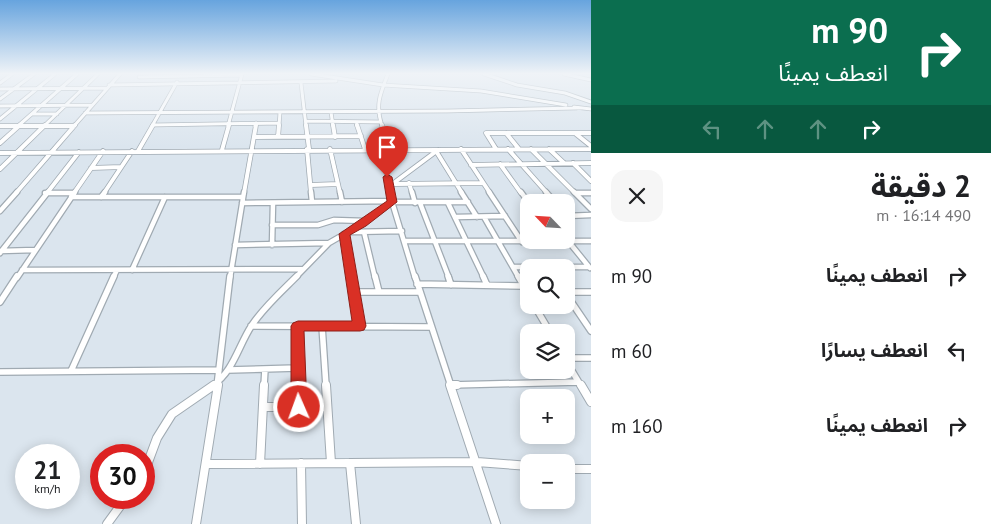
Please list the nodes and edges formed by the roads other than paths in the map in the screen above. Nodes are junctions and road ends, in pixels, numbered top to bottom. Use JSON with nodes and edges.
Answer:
{"nodes":[{"id":1,"x":24,"y":98,"type":"edge"},
{"id":2,"x":50,"y":98,"type":"edge"},
{"id":3,"x":73,"y":98,"type":"edge"},
{"id":4,"x":98,"y":98,"type":"edge"},
{"id":5,"x":168,"y":98,"type":"edge"},
{"id":6,"x":235,"y":98,"type":"edge"},
{"id":7,"x":304,"y":98,"type":"edge"},
{"id":8,"x":380,"y":98,"type":"edge"},
{"id":9,"x":531,"y":98,"type":"edge"},
{"id":10,"x":92,"y":105,"type":"junction"},
{"id":11,"x":0,"y":106,"type":"edge"},
{"id":12,"x":16,"y":106,"type":"junction"},
{"id":13,"x":42,"y":106,"type":"junction"},
{"id":14,"x":66,"y":106,"type":"junction"},
{"id":15,"x":577,"y":108,"type":"junction"},
{"id":16,"x":591,"y":109,"type":"edge"},
{"id":17,"x":232,"y":112,"type":"junction"},
{"id":18,"x":280,"y":112,"type":"junction"},
{"id":19,"x":306,"y":112,"type":"junction"},
{"id":20,"x":331,"y":112,"type":"junction"},
{"id":21,"x":377,"y":112,"type":"junction"},
{"id":22,"x":85,"y":113,"type":"junction"},
{"id":23,"x":159,"y":113,"type":"junction"},
{"id":24,"x":185,"y":113,"type":"junction"},
{"id":25,"x":33,"y":114,"type":"junction"},
{"id":26,"x":57,"y":114,"type":"junction"},
{"id":27,"x":0,"y":119,"type":"edge"},
{"id":28,"x":306,"y":121,"type":"junction"},
{"id":29,"x":256,"y":122,"type":"junction"},
{"id":30,"x":278,"y":122,"type":"junction"},
{"id":31,"x":333,"y":122,"type":"junction"},
{"id":32,"x":356,"y":122,"type":"junction"},
{"id":33,"x":381,"y":122,"type":"junction"},
{"id":34,"x":229,"y":123,"type":"junction"},
{"id":35,"x":153,"y":124,"type":"junction"},
{"id":36,"x":180,"y":124,"type":"junction"},
{"id":37,"x":0,"y":126,"type":"edge"},
{"id":38,"x":18,"y":126,"type":"junction"},
{"id":39,"x":45,"y":126,"type":"junction"},
{"id":40,"x":74,"y":126,"type":"junction"},
{"id":41,"x":506,"y":133,"type":"junction"},
{"id":42,"x":575,"y":133,"type":"junction"},
{"id":43,"x":591,"y":133,"type":"edge"},
{"id":44,"x":336,"y":136,"type":"junction"},
{"id":45,"x":361,"y":136,"type":"junction"},
{"id":46,"x":254,"y":137,"type":"junction"},
{"id":47,"x":278,"y":137,"type":"junction"},
{"id":48,"x":308,"y":137,"type":"junction"},
{"id":49,"x":0,"y":143,"type":"edge"},
{"id":50,"x":591,"y":147,"type":"edge"},
{"id":51,"x":308,"y":149,"type":"junction"},
{"id":52,"x":330,"y":149,"type":"junction"},
{"id":53,"x":365,"y":149,"type":"junction"},
{"id":54,"x":383,"y":149,"type":"junction"},
{"id":55,"x":390,"y":149,"type":"junction"},
{"id":56,"x":461,"y":149,"type":"junction"},
{"id":57,"x":496,"y":149,"type":"junction"},
{"id":58,"x":508,"y":149,"type":"junction"},
{"id":59,"x":519,"y":149,"type":"junction"},
{"id":60,"x":532,"y":149,"type":"junction"},
{"id":61,"x":549,"y":149,"type":"junction"},
{"id":62,"x":585,"y":149,"type":"junction"},
{"id":63,"x":222,"y":150,"type":"junction"},
{"id":64,"x":251,"y":150,"type":"junction"},
{"id":65,"x":437,"y":150,"type":"junction"},
{"id":66,"x":103,"y":151,"type":"junction"},
{"id":67,"x":132,"y":151,"type":"junction"},
{"id":68,"x":138,"y":151,"type":"junction"},
{"id":69,"x":52,"y":152,"type":"junction"},
{"id":70,"x":79,"y":152,"type":"junction"},
{"id":71,"x":0,"y":153,"type":"edge"},
{"id":72,"x":17,"y":153,"type":"junction"},
{"id":73,"x":591,"y":154,"type":"edge"},
{"id":74,"x":564,"y":163,"type":"junction"},
{"id":75,"x":573,"y":163,"type":"junction"},
{"id":76,"x":591,"y":163,"type":"edge"},
{"id":77,"x":500,"y":164,"type":"junction"},
{"id":78,"x":522,"y":164,"type":"junction"},
{"id":79,"x":547,"y":164,"type":"junction"},
{"id":80,"x":471,"y":165,"type":"junction"},
{"id":81,"x":121,"y":167,"type":"junction"},
{"id":82,"x":91,"y":168,"type":"junction"},
{"id":83,"x":0,"y":169,"type":"edge"},
{"id":84,"x":591,"y":180,"type":"edge"},
{"id":85,"x":409,"y":183,"type":"junction"},
{"id":86,"x":458,"y":183,"type":"junction"},
{"id":87,"x":483,"y":183,"type":"junction"},
{"id":88,"x":311,"y":184,"type":"junction"},
{"id":89,"x":338,"y":184,"type":"junction"},
{"id":90,"x":393,"y":184,"type":"junction"},
{"id":91,"x":389,"y":190,"type":"junction"},
{"id":92,"x":45,"y":193,"type":"junction"},
{"id":93,"x":576,"y":193,"type":"junction"},
{"id":94,"x":591,"y":193,"type":"edge"},
{"id":95,"x":522,"y":194,"type":"edge"},
{"id":96,"x":548,"y":194,"type":"edge"},
{"id":97,"x":73,"y":195,"type":"junction"},
{"id":98,"x":101,"y":197,"type":"junction"},
{"id":99,"x":165,"y":197,"type":"junction"},
{"id":100,"x":242,"y":200,"type":"junction"},
{"id":101,"x":392,"y":201,"type":"junction"},
{"id":102,"x":312,"y":202,"type":"junction"},
{"id":103,"x":342,"y":202,"type":"junction"},
{"id":104,"x":468,"y":202,"type":"junction"},
{"id":105,"x":273,"y":203,"type":"junction"},
{"id":106,"x":418,"y":203,"type":"junction"},
{"id":107,"x":448,"y":203,"type":"junction"},
{"id":108,"x":0,"y":204,"type":"edge"},
{"id":109,"x":6,"y":204,"type":"junction"},
{"id":110,"x":591,"y":209,"type":"edge"},
{"id":111,"x":0,"y":211,"type":"edge"},
{"id":112,"x":505,"y":216,"type":"junction"},
{"id":113,"x":575,"y":216,"type":"edge"},
{"id":114,"x":591,"y":216,"type":"edge"},
{"id":115,"x":477,"y":217,"type":"junction"},
{"id":116,"x":484,"y":217,"type":"junction"},
{"id":117,"x":456,"y":218,"type":"junction"},
{"id":118,"x":366,"y":221,"type":"junction"},
{"id":119,"x":272,"y":225,"type":"junction"},
{"id":120,"x":402,"y":231,"type":"junction"},
{"id":121,"x":364,"y":232,"type":"junction"},
{"id":122,"x":346,"y":233,"type":"junction"},
{"id":123,"x":520,"y":239,"type":"edge"},
{"id":124,"x":405,"y":241,"type":"junction"},
{"id":125,"x":436,"y":241,"type":"junction"},
{"id":126,"x":466,"y":241,"type":"junction"},
{"id":127,"x":575,"y":241,"type":"edge"},
{"id":128,"x":591,"y":241,"type":"edge"},
{"id":129,"x":498,"y":242,"type":"junction"},
{"id":130,"x":520,"y":242,"type":"edge"},
{"id":131,"x":329,"y":243,"type":"junction"},
{"id":132,"x":272,"y":244,"type":"junction"},
{"id":133,"x":235,"y":245,"type":"junction"},
{"id":134,"x":575,"y":249,"type":"edge"},
{"id":135,"x":35,"y":250,"type":"junction"},
{"id":136,"x":0,"y":252,"type":"edge"},
{"id":137,"x":513,"y":267,"type":"junction"},
{"id":138,"x":520,"y":267,"type":"edge"},
{"id":139,"x":575,"y":268,"type":"edge"},
{"id":140,"x":590,"y":268,"type":"edge"},
{"id":141,"x":231,"y":269,"type":"junction"},
{"id":142,"x":303,"y":269,"type":"junction"},
{"id":143,"x":22,"y":270,"type":"junction"},
{"id":144,"x":117,"y":270,"type":"junction"},
{"id":145,"x":132,"y":270,"type":"junction"},
{"id":146,"x":520,"y":280,"type":"edge"},
{"id":147,"x":417,"y":284,"type":"junction"},
{"id":148,"x":452,"y":285,"type":"junction"},
{"id":149,"x":487,"y":285,"type":"junction"},
{"id":150,"x":520,"y":286,"type":"edge"},
{"id":151,"x":354,"y":292,"type":"junction"},
{"id":152,"x":379,"y":292,"type":"junction"},
{"id":153,"x":420,"y":292,"type":"junction"},
{"id":154,"x":591,"y":292,"type":"edge"},
{"id":155,"x":575,"y":293,"type":"edge"},
{"id":156,"x":3,"y":294,"type":"edge"},
{"id":157,"x":0,"y":302,"type":"edge"},
{"id":158,"x":575,"y":307,"type":"edge"},
{"id":159,"x":251,"y":326,"type":"junction"},
{"id":160,"x":298,"y":326,"type":"junction"},
{"id":161,"x":322,"y":326,"type":"junction"},
{"id":162,"x":360,"y":326,"type":"junction"},
{"id":163,"x":431,"y":327,"type":"junction"},
{"id":164,"x":591,"y":331,"type":"edge"},
{"id":165,"x":591,"y":358,"type":"edge"},
{"id":166,"x":575,"y":359,"type":"edge"},
{"id":167,"x":297,"y":368,"type":"junction"},
{"id":168,"x":265,"y":369,"type":"junction"},
{"id":169,"x":220,"y":370,"type":"junction"},
{"id":170,"x":228,"y":370,"type":"junction"},
{"id":171,"x":71,"y":371,"type":"junction"},
{"id":172,"x":0,"y":372,"type":"edge"},
{"id":173,"x":575,"y":376,"type":"edge"},
{"id":174,"x":218,"y":382,"type":"junction"},
{"id":175,"x":578,"y":382,"type":"junction"},
{"id":176,"x":451,"y":385,"type":"junction"},
{"id":177,"x":591,"y":402,"type":"edge"},
{"id":178,"x":265,"y":407,"type":"junction"},
{"id":179,"x":299,"y":407,"type":"junction"},
{"id":180,"x":327,"y":407,"type":"junction"},
{"id":181,"x":155,"y":444,"type":"edge"},
{"id":182,"x":477,"y":462,"type":"junction"},
{"id":183,"x":301,"y":463,"type":"junction"},
{"id":184,"x":331,"y":463,"type":"junction"},
{"id":185,"x":350,"y":463,"type":"junction"},
{"id":186,"x":206,"y":464,"type":"junction"},
{"id":187,"x":260,"y":464,"type":"junction"},
{"id":188,"x":520,"y":465,"type":"edge"},
{"id":189,"x":575,"y":469,"type":"edge"},
{"id":190,"x":591,"y":469,"type":"edge"},
{"id":191,"x":118,"y":509,"type":"edge"},
{"id":192,"x":107,"y":524,"type":"edge"},
{"id":193,"x":196,"y":524,"type":"edge"},
{"id":194,"x":302,"y":524,"type":"edge"},
{"id":195,"x":356,"y":524,"type":"edge"},
{"id":196,"x":496,"y":524,"type":"edge"}],
"edges":[{"from":1,"to":12,"type":"street"},
{"from":2,"to":13,"type":"street"},
{"from":3,"to":14,"type":"street"},
{"from":4,"to":10,"type":"street"},
{"from":5,"to":23,"type":"street"},
{"from":6,"to":17,"type":"street"},
{"from":7,"to":19,"type":"street"},
{"from":8,"to":21,"type":"street"},
{"from":9,"to":15,"type":"street"},
{"from":10,"to":14,"type":"street"},
{"from":10,"to":22,"type":"street"},
{"from":11,"to":12,"type":"street"},
{"from":12,"to":13,"type":"street"},
{"from":12,"to":27,"type":"street"},
{"from":13,"to":14,"type":"street"},
{"from":13,"to":25,"type":"street"},
{"from":14,"to":26,"type":"street"},
{"from":15,"to":16,"type":"street"},
{"from":15,"to":21,"type":"street"},
{"from":17,"to":18,"type":"street"},
{"from":17,"to":24,"type":"street"},
{"from":17,"to":34,"type":"street"},
{"from":18,"to":19,"type":"street"},
{"from":18,"to":30,"type":"street"},
{"from":19,"to":20,"type":"street"},
{"from":19,"to":28,"type":"street"},
{"from":20,"to":21,"type":"street"},
{"from":20,"to":31,"type":"street"},
{"from":21,"to":33,"type":"street"},
{"from":22,"to":23,"type":"street"},
{"from":22,"to":40,"type":"street"},
{"from":23,"to":24,"type":"street"},
{"from":23,"to":35,"type":"street"},
{"from":24,"to":36,"type":"street"},
{"from":25,"to":26,"type":"street"},
{"from":25,"to":38,"type":"street"},
{"from":26,"to":39,"type":"street"},
{"from":28,"to":31,"type":"street"},
{"from":28,"to":48,"type":"street"},
{"from":29,"to":30,"type":"street"},
{"from":29,"to":34,"type":"street"},
{"from":29,"to":46,"type":"street"},
{"from":30,"to":47,"type":"street"},
{"from":31,"to":32,"type":"street"},
{"from":31,"to":44,"type":"street"},
{"from":32,"to":33,"type":"street"},
{"from":32,"to":45,"type":"street"},
{"from":33,"to":55,"type":"street"},
{"from":34,"to":36,"type":"street"},
{"from":34,"to":63,"type":"street"},
{"from":35,"to":36,"type":"street"},
{"from":35,"to":68,"type":"street"},
{"from":37,"to":38,"type":"street"},
{"from":38,"to":39,"type":"street"},
{"from":38,"to":49,"type":"street"},
{"from":39,"to":40,"type":"street"},
{"from":39,"to":72,"type":"street"},
{"from":40,"to":69,"type":"street"},
{"from":41,"to":42,"type":"street"},
{"from":41,"to":57,"type":"street"},
{"from":41,"to":59,"type":"street"},
{"from":42,"to":43,"type":"street"},
{"from":42,"to":50,"type":"street"},
{"from":44,"to":45,"type":"street"},
{"from":44,"to":48,"type":"street"},
{"from":45,"to":53,"type":"street"},
{"from":46,"to":47,"type":"street"},
{"from":46,"to":64,"type":"street"},
{"from":47,"to":48,"type":"street"},
{"from":48,"to":51,"type":"street"},
{"from":50,"to":62,"type":"street"},
{"from":51,"to":52,"type":"street"},
{"from":51,"to":64,"type":"street"},
{"from":51,"to":88,"type":"street"},
{"from":52,"to":53,"type":"street"},
{"from":52,"to":89,"type":"street"},
{"from":53,"to":54,"type":"street"},
{"from":54,"to":55,"type":"street"},
{"from":54,"to":91,"type":"street"},
{"from":55,"to":65,"type":"street"},
{"from":56,"to":57,"type":"street"},
{"from":56,"to":65,"type":"street"},
{"from":56,"to":80,"type":"street"},
{"from":57,"to":58,"type":"street"},
{"from":58,"to":59,"type":"street"},
{"from":58,"to":78,"type":"street"},
{"from":59,"to":60,"type":"street"},
{"from":60,"to":61,"type":"street"},
{"from":60,"to":79,"type":"street"},
{"from":61,"to":62,"type":"street"},
{"from":61,"to":74,"type":"street"},
{"from":62,"to":73,"type":"street"},
{"from":63,"to":64,"type":"street"},
{"from":63,"to":68,"type":"street"},
{"from":64,"to":100,"type":"street"},
{"from":65,"to":86,"type":"street"},
{"from":65,"to":90,"type":"street"},
{"from":66,"to":67,"type":"street"},
{"from":66,"to":70,"type":"street"},
{"from":66,"to":82,"type":"street"},
{"from":67,"to":68,"type":"street"},
{"from":67,"to":81,"type":"street"},
{"from":69,"to":70,"type":"street"},
{"from":69,"to":72,"type":"street"},
{"from":69,"to":109,"type":"street"},
{"from":70,"to":92,"type":"street"},
{"from":71,"to":72,"type":"street"},
{"from":72,"to":83,"type":"street"},
{"from":74,"to":75,"type":"street"},
{"from":74,"to":79,"type":"street"},
{"from":75,"to":76,"type":"street"},
{"from":75,"to":84,"type":"street"},
{"from":77,"to":78,"type":"street"},
{"from":77,"to":80,"type":"street"},
{"from":77,"to":95,"type":"street"},
{"from":78,"to":79,"type":"street"},
{"from":78,"to":96,"type":"street"},
{"from":79,"to":93,"type":"street"},
{"from":80,"to":87,"type":"street"},
{"from":81,"to":82,"type":"street"},
{"from":81,"to":98,"type":"street"},
{"from":82,"to":97,"type":"street"},
{"from":85,"to":86,"type":"street"},
{"from":85,"to":90,"type":"street"},
{"from":85,"to":106,"type":"street"},
{"from":86,"to":87,"type":"street"},
{"from":86,"to":104,"type":"street"},
{"from":87,"to":112,"type":"street"},
{"from":88,"to":89,"type":"street"},
{"from":88,"to":102,"type":"street"},
{"from":89,"to":103,"type":"street"},
{"from":90,"to":91,"type":"street"},
{"from":91,"to":101,"type":"street"},
{"from":92,"to":97,"type":"street"},
{"from":92,"to":136,"type":"street"},
{"from":93,"to":94,"type":"street"},
{"from":93,"to":110,"type":"street"},
{"from":97,"to":98,"type":"street"},
{"from":97,"to":135,"type":"street"},
{"from":98,"to":99,"type":"street"},
{"from":99,"to":100,"type":"street"},
{"from":99,"to":145,"type":"street"},
{"from":100,"to":105,"type":"street"},
{"from":100,"to":133,"type":"street"},
{"from":101,"to":103,"type":"street"},
{"from":101,"to":106,"type":"street"},
{"from":101,"to":118,"type":"street"},
{"from":101,"to":120,"type":"street"},
{"from":102,"to":103,"type":"street"},
{"from":102,"to":105,"type":"street"},
{"from":104,"to":107,"type":"street"},
{"from":104,"to":115,"type":"street"},
{"from":105,"to":119,"type":"street"},
{"from":106,"to":107,"type":"street"},
{"from":106,"to":125,"type":"street"},
{"from":107,"to":117,"type":"street"},
{"from":108,"to":109,"type":"street"},
{"from":109,"to":111,"type":"street"},
{"from":112,"to":116,"type":"street"},
{"from":112,"to":123,"type":"street"},
{"from":113,"to":114,"type":"street"},
{"from":115,"to":116,"type":"street"},
{"from":115,"to":117,"type":"street"},
{"from":116,"to":129,"type":"street"},
{"from":117,"to":126,"type":"street"},
{"from":118,"to":119,"type":"street"},
{"from":118,"to":122,"type":"street"},
{"from":119,"to":132,"type":"street"},
{"from":120,"to":121,"type":"street"},
{"from":120,"to":124,"type":"street"},
{"from":121,"to":122,"type":"street"},
{"from":121,"to":152,"type":"street"},
{"from":122,"to":131,"type":"street"},
{"from":122,"to":151,"type":"street"},
{"from":124,"to":125,"type":"street"},
{"from":124,"to":147,"type":"street"},
{"from":125,"to":126,"type":"street"},
{"from":125,"to":148,"type":"street"},
{"from":126,"to":129,"type":"street"},
{"from":126,"to":149,"type":"street"},
{"from":127,"to":128,"type":"street"},
{"from":129,"to":130,"type":"street"},
{"from":129,"to":137,"type":"street"},
{"from":131,"to":132,"type":"street"},
{"from":131,"to":142,"type":"street"},
{"from":132,"to":133,"type":"street"},
{"from":133,"to":141,"type":"street"},
{"from":134,"to":140,"type":"street"},
{"from":135,"to":136,"type":"street"},
{"from":135,"to":143,"type":"street"},
{"from":137,"to":138,"type":"street"},
{"from":137,"to":146,"type":"street"},
{"from":139,"to":140,"type":"street"},
{"from":141,"to":142,"type":"street"},
{"from":141,"to":145,"type":"street"},
{"from":141,"to":169,"type":"street"},
{"from":142,"to":159,"type":"street"},
{"from":143,"to":144,"type":"street"},
{"from":143,"to":156,"type":"street"},
{"from":144,"to":145,"type":"street"},
{"from":144,"to":171,"type":"street"},
{"from":147,"to":148,"type":"street"},
{"from":147,"to":153,"type":"street"},
{"from":148,"to":149,"type":"street"},
{"from":149,"to":150,"type":"street"},
{"from":151,"to":152,"type":"street"},
{"from":151,"to":162,"type":"street"},
{"from":152,"to":153,"type":"street"},
{"from":153,"to":163,"type":"street"},
{"from":154,"to":155,"type":"street"},
{"from":156,"to":157,"type":"street"},
{"from":158,"to":164,"type":"street"},
{"from":159,"to":160,"type":"street"},
{"from":159,"to":170,"type":"street"},
{"from":160,"to":161,"type":"street"},
{"from":160,"to":167,"type":"street"},
{"from":161,"to":162,"type":"street"},
{"from":161,"to":180,"type":"street"},
{"from":162,"to":163,"type":"street"},
{"from":163,"to":176,"type":"street"},
{"from":165,"to":166,"type":"street"},
{"from":167,"to":168,"type":"street"},
{"from":167,"to":179,"type":"street"},
{"from":168,"to":170,"type":"street"},
{"from":168,"to":178,"type":"street"},
{"from":169,"to":171,"type":"street"},
{"from":169,"to":174,"type":"street"},
{"from":170,"to":174,"type":"street"},
{"from":171,"to":172,"type":"street"},
{"from":173,"to":175,"type":"street"},
{"from":174,"to":181,"type":"street"},
{"from":174,"to":186,"type":"street"},
{"from":175,"to":176,"type":"street"},
{"from":175,"to":177,"type":"street"},
{"from":176,"to":182,"type":"street"},
{"from":178,"to":179,"type":"street"},
{"from":178,"to":187,"type":"street"},
{"from":179,"to":180,"type":"street"},
{"from":180,"to":184,"type":"street"},
{"from":182,"to":185,"type":"street"},
{"from":182,"to":188,"type":"street"},
{"from":182,"to":196,"type":"street"},
{"from":183,"to":184,"type":"street"},
{"from":183,"to":187,"type":"street"},
{"from":183,"to":194,"type":"street"},
{"from":184,"to":185,"type":"street"},
{"from":185,"to":195,"type":"street"},
{"from":186,"to":187,"type":"street"},
{"from":186,"to":193,"type":"street"},
{"from":189,"to":190,"type":"street"},
{"from":191,"to":192,"type":"street"}]}
